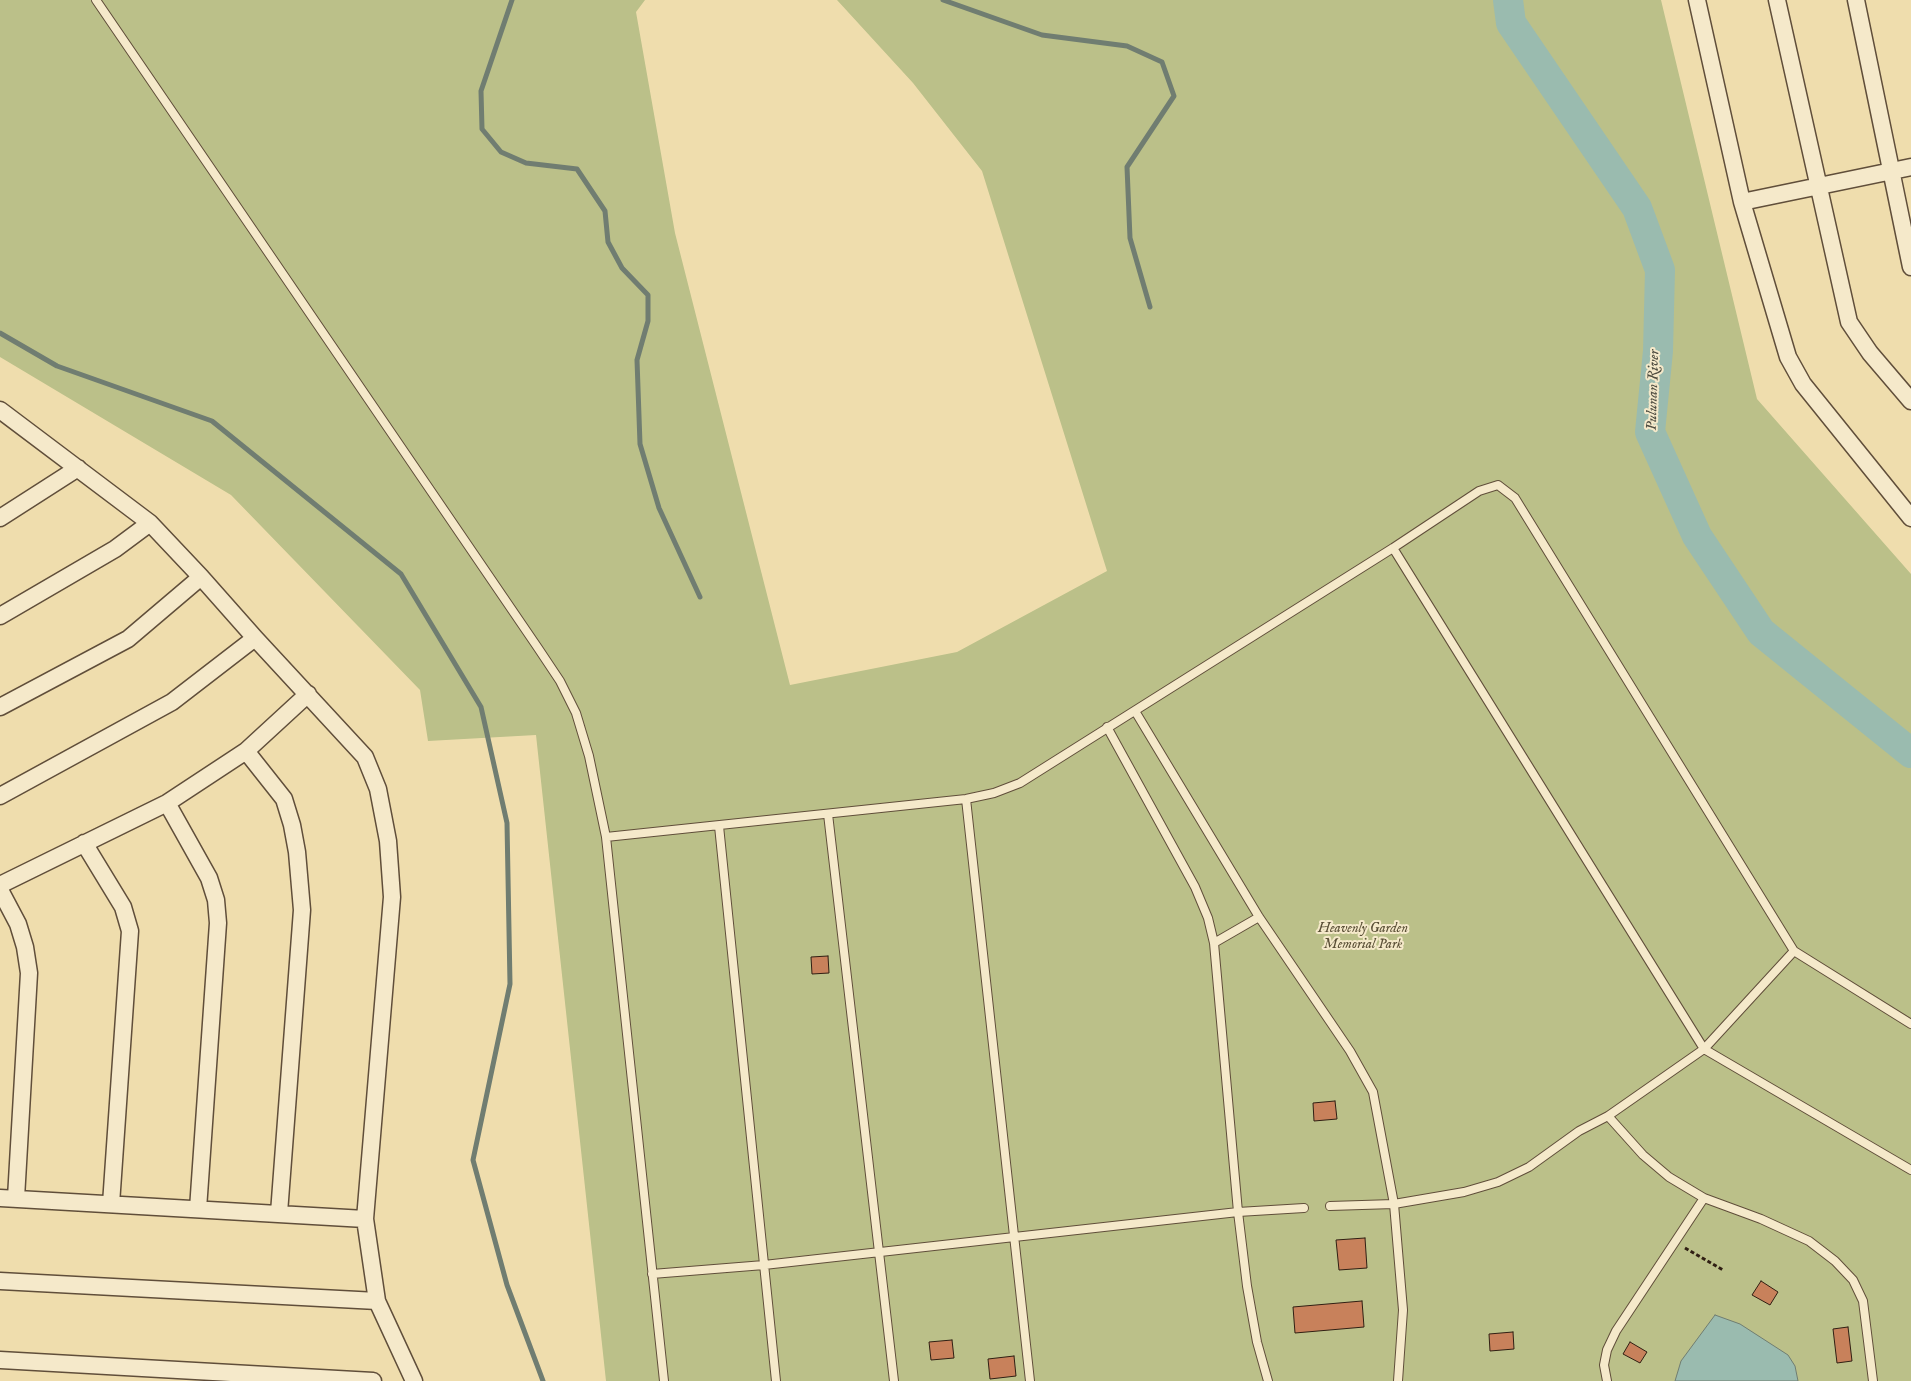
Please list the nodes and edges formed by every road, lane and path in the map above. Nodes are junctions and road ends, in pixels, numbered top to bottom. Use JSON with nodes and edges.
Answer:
{"nodes":[{"id":1,"x":96,"y":0,"type":"edge"},
{"id":2,"x":1697,"y":0,"type":"edge"},
{"id":3,"x":1777,"y":0,"type":"edge"},
{"id":4,"x":1856,"y":0,"type":"edge"},
{"id":5,"x":1911,"y":167,"type":"edge"},
{"id":6,"x":1892,"y":171,"type":"junction"},
{"id":7,"x":1817,"y":186,"type":"junction"},
{"id":8,"x":1742,"y":202,"type":"junction"},
{"id":9,"x":1911,"y":267,"type":"edge"},
{"id":10,"x":1911,"y":401,"type":"edge"},
{"id":11,"x":1,"y":413,"type":"edge"},
{"id":12,"x":78,"y":468,"type":"junction"},
{"id":13,"x":0,"y":518,"type":"edge"},
{"id":14,"x":1911,"y":518,"type":"edge"},
{"id":15,"x":150,"y":523,"type":"junction"},
{"id":16,"x":1393,"y":548,"type":"junction"},
{"id":17,"x":201,"y":577,"type":"junction"},
{"id":18,"x":0,"y":616,"type":"edge"},
{"id":19,"x":255,"y":638,"type":"junction"},
{"id":20,"x":308,"y":694,"type":"junction"},
{"id":21,"x":0,"y":707,"type":"edge"},
{"id":22,"x":1135,"y":711,"type":"junction"},
{"id":23,"x":1107,"y":727,"type":"junction"},
{"id":24,"x":246,"y":751,"type":"junction"},
{"id":25,"x":0,"y":796,"type":"edge"},
{"id":26,"x":966,"y":800,"type":"junction"},
{"id":27,"x":167,"y":803,"type":"junction"},
{"id":28,"x":828,"y":814,"type":"junction"},
{"id":29,"x":719,"y":826,"type":"junction"},
{"id":30,"x":606,"y":837,"type":"junction"},
{"id":31,"x":84,"y":843,"type":"junction"},
{"id":32,"x":0,"y":885,"type":"edge"},
{"id":33,"x":0,"y":890,"type":"edge"},
{"id":34,"x":1259,"y":917,"type":"junction"},
{"id":35,"x":1214,"y":943,"type":"junction"},
{"id":36,"x":1794,"y":950,"type":"junction"},
{"id":37,"x":1911,"y":1024,"type":"edge"},
{"id":38,"x":1704,"y":1049,"type":"junction"},
{"id":39,"x":1608,"y":1116,"type":"junction"},
{"id":40,"x":1911,"y":1170,"type":"edge"},
{"id":41,"x":8,"y":1198,"type":"edge"},
{"id":42,"x":1704,"y":1198,"type":"junction"},
{"id":43,"x":111,"y":1204,"type":"junction"},
{"id":44,"x":1394,"y":1204,"type":"junction"},
{"id":45,"x":1330,"y":1206,"type":"dead end"},
{"id":46,"x":1304,"y":1208,"type":"dead end"},
{"id":47,"x":198,"y":1209,"type":"junction"},
{"id":48,"x":1238,"y":1212,"type":"junction"},
{"id":49,"x":279,"y":1213,"type":"junction"},
{"id":50,"x":365,"y":1219,"type":"junction"},
{"id":51,"x":1014,"y":1236,"type":"junction"},
{"id":52,"x":1675,"y":1242,"type":"junction"},
{"id":53,"x":879,"y":1251,"type":"junction"},
{"id":54,"x":764,"y":1265,"type":"junction"},
{"id":55,"x":1723,"y":1270,"type":"dead end"},
{"id":56,"x":652,"y":1274,"type":"junction"},
{"id":57,"x":0,"y":1281,"type":"edge"},
{"id":58,"x":377,"y":1301,"type":"junction"},
{"id":59,"x":0,"y":1360,"type":"edge"},
{"id":60,"x":373,"y":1381,"type":"edge"},
{"id":61,"x":414,"y":1381,"type":"edge"},
{"id":62,"x":664,"y":1381,"type":"edge"},
{"id":63,"x":776,"y":1381,"type":"edge"},
{"id":64,"x":894,"y":1381,"type":"edge"},
{"id":65,"x":1030,"y":1381,"type":"edge"},
{"id":66,"x":1268,"y":1381,"type":"edge"},
{"id":67,"x":1398,"y":1381,"type":"edge"},
{"id":68,"x":1607,"y":1381,"type":"edge"},
{"id":69,"x":1873,"y":1381,"type":"edge"}],
"edges":[{"from":1,"to":30,"type":"lane"},
{"from":2,"to":8,"type":"street"},
{"from":3,"to":7,"type":"street"},
{"from":4,"to":6,"type":"street"},
{"from":5,"to":6,"type":"street"},
{"from":6,"to":7,"type":"street"},
{"from":6,"to":9,"type":"street"},
{"from":7,"to":8,"type":"street"},
{"from":7,"to":10,"type":"street"},
{"from":8,"to":14,"type":"street"},
{"from":11,"to":12,"type":"street"},
{"from":12,"to":13,"type":"street"},
{"from":12,"to":15,"type":"street"},
{"from":15,"to":17,"type":"street"},
{"from":15,"to":18,"type":"street"},
{"from":16,"to":22,"type":"lane"},
{"from":16,"to":36,"type":"lane"},
{"from":16,"to":38,"type":"lane"},
{"from":17,"to":19,"type":"street"},
{"from":17,"to":21,"type":"street"},
{"from":19,"to":20,"type":"street"},
{"from":19,"to":25,"type":"street"},
{"from":20,"to":24,"type":"street"},
{"from":20,"to":50,"type":"street"},
{"from":22,"to":23,"type":"lane"},
{"from":22,"to":34,"type":"lane"},
{"from":23,"to":26,"type":"lane"},
{"from":23,"to":35,"type":"lane"},
{"from":24,"to":27,"type":"street"},
{"from":24,"to":49,"type":"street"},
{"from":26,"to":28,"type":"lane"},
{"from":26,"to":51,"type":"lane"},
{"from":27,"to":31,"type":"street"},
{"from":27,"to":47,"type":"street"},
{"from":28,"to":29,"type":"lane"},
{"from":28,"to":53,"type":"lane"},
{"from":29,"to":30,"type":"lane"},
{"from":29,"to":54,"type":"lane"},
{"from":30,"to":56,"type":"lane"},
{"from":31,"to":32,"type":"street"},
{"from":31,"to":43,"type":"street"},
{"from":33,"to":41,"type":"street"},
{"from":34,"to":35,"type":"lane"},
{"from":34,"to":44,"type":"lane"},
{"from":35,"to":48,"type":"lane"},
{"from":36,"to":37,"type":"lane"},
{"from":36,"to":38,"type":"lane"},
{"from":38,"to":39,"type":"lane"},
{"from":38,"to":40,"type":"lane"},
{"from":39,"to":42,"type":"lane"},
{"from":39,"to":44,"type":"lane"},
{"from":41,"to":43,"type":"street"},
{"from":42,"to":52,"type":"lane"},
{"from":42,"to":69,"type":"lane"},
{"from":43,"to":47,"type":"street"},
{"from":44,"to":45,"type":"lane"},
{"from":44,"to":67,"type":"lane"},
{"from":46,"to":48,"type":"lane"},
{"from":47,"to":49,"type":"street"},
{"from":48,"to":51,"type":"lane"},
{"from":48,"to":66,"type":"lane"},
{"from":49,"to":50,"type":"street"},
{"from":50,"to":58,"type":"street"},
{"from":51,"to":53,"type":"lane"},
{"from":51,"to":65,"type":"lane"},
{"from":52,"to":55,"type":"path"},
{"from":52,"to":68,"type":"lane"},
{"from":53,"to":54,"type":"lane"},
{"from":53,"to":64,"type":"lane"},
{"from":54,"to":56,"type":"lane"},
{"from":54,"to":63,"type":"lane"},
{"from":56,"to":62,"type":"lane"},
{"from":57,"to":58,"type":"street"},
{"from":58,"to":61,"type":"street"},
{"from":59,"to":60,"type":"street"}]}
